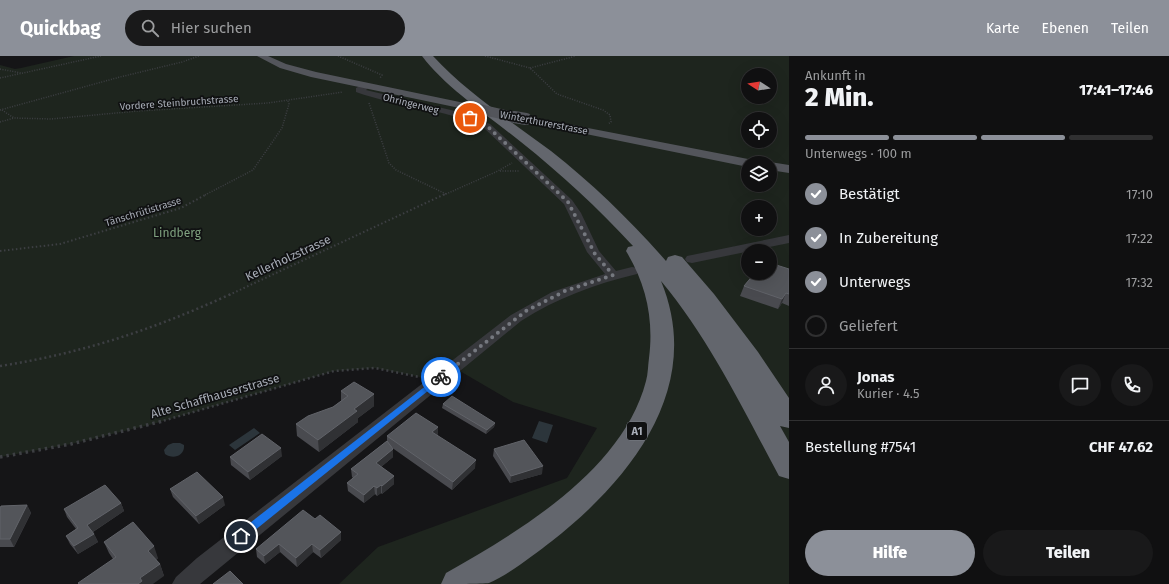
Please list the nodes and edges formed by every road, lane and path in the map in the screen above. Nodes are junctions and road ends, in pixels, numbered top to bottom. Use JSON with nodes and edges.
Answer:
{"nodes":[{"id":1,"x":101,"y":56,"type":"edge"},
{"id":2,"x":199,"y":56,"type":"edge"},
{"id":3,"x":261,"y":56,"type":"edge"},
{"id":4,"x":338,"y":56,"type":"edge"},
{"id":5,"x":427,"y":56,"type":"edge"},
{"id":6,"x":436,"y":56,"type":"edge"},
{"id":7,"x":486,"y":56,"type":"edge"},
{"id":8,"x":576,"y":56,"type":"edge"},
{"id":9,"x":530,"y":68,"type":"junction"},
{"id":10,"x":0,"y":69,"type":"edge"},
{"id":11,"x":23,"y":73,"type":"junction"},
{"id":12,"x":0,"y":78,"type":"edge"},
{"id":13,"x":378,"y":80,"type":"dead end"},
{"id":14,"x":364,"y":90,"type":"junction"},
{"id":15,"x":288,"y":101,"type":"junction"},
{"id":16,"x":1,"y":110,"type":"edge"},
{"id":17,"x":14,"y":118,"type":"junction"},
{"id":18,"x":0,"y":122,"type":"edge"},
{"id":19,"x":608,"y":125,"type":"dead end"},
{"id":20,"x":519,"y":155,"type":"junction"},
{"id":21,"x":741,"y":162,"type":"edge"},
{"id":22,"x":777,"y":167,"type":"edge"},
{"id":23,"x":789,"y":169,"type":"edge"},
{"id":24,"x":446,"y":194,"type":"junction"},
{"id":25,"x":610,"y":211,"type":"junction"},
{"id":26,"x":789,"y":239,"type":"edge"},
{"id":27,"x":0,"y":251,"type":"edge"},
{"id":28,"x":692,"y":259,"type":"dead end"},
{"id":29,"x":632,"y":271,"type":"dead end"},
{"id":30,"x":613,"y":275,"type":"junction"},
{"id":31,"x":0,"y":366,"type":"edge"},
{"id":32,"x":434,"y":382,"type":"junction"},
{"id":33,"x":789,"y":419,"type":"edge"},
{"id":34,"x":0,"y":457,"type":"edge"},
{"id":35,"x":789,"y":468,"type":"edge"},
{"id":36,"x":184,"y":584,"type":"edge"},
{"id":37,"x":458,"y":584,"type":"edge"}],
"edges":[{"from":1,"to":11,"type":"path"},
{"from":2,"to":16,"type":"path"},
{"from":3,"to":14,"type":"main road","name":"Winterthurerstrasse"},
{"from":4,"to":13,"type":"path"},
{"from":5,"to":25,"type":"highway","number":"A1"},
{"from":6,"to":33,"type":"highway"},
{"from":7,"to":9,"type":"path"},
{"from":8,"to":9,"type":"path"},
{"from":9,"to":19,"type":"path"},
{"from":10,"to":11,"type":"path"},
{"from":11,"to":12,"type":"path"},
{"from":14,"to":15,"type":"path","name":"Vordere Steinbruchstrasse"},
{"from":14,"to":20,"type":"street","name":"Ohringerweg"},
{"from":14,"to":21,"type":"main road","name":"Winterthurerstrasse","bridge":true},
{"from":14,"to":24,"type":"path"},
{"from":15,"to":17,"type":"path","name":"Vordere Steinbruchstrasse"},
{"from":15,"to":27,"type":"path","name":"Tänschrütistrasse"},
{"from":16,"to":17,"type":"path"},
{"from":17,"to":18,"type":"path"},
{"from":20,"to":24,"type":"path","name":"Kellerholzstrasse"},
{"from":20,"to":30,"type":"street","name":"Ohringerweg"},
{"from":22,"to":23,"type":"main road"},
{"from":24,"to":31,"type":"path","name":"Kellerholzstrasse"},
{"from":25,"to":35,"type":"highway","number":"A1"},
{"from":25,"to":37,"type":"highway","number":"A1"},
{"from":26,"to":28,"type":"street"},
{"from":29,"to":30,"type":"street"},
{"from":30,"to":32,"type":"street"},
{"from":32,"to":34,"type":"path","name":"Alte Schaffhauserstrasse"},
{"from":32,"to":36,"type":"street"}]}
